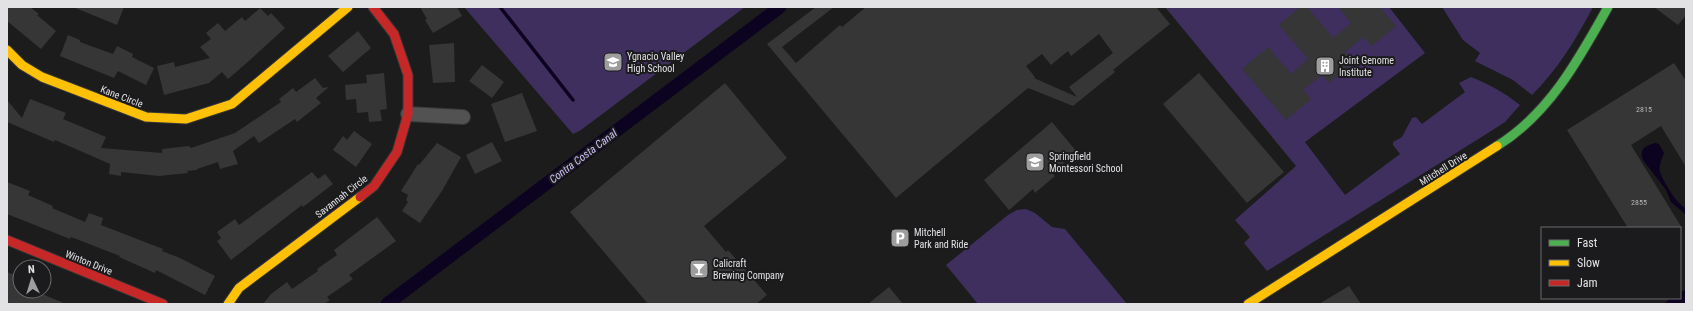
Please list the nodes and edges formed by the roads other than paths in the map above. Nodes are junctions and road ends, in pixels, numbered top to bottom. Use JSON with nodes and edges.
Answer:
{"nodes":[{"id":1,"x":348,"y":7,"type":"edge"},
{"id":2,"x":373,"y":7,"type":"edge"},
{"id":3,"x":1608,"y":7,"type":"edge"},
{"id":4,"x":7,"y":50,"type":"edge"},
{"id":5,"x":408,"y":114,"type":"junction"},
{"id":6,"x":463,"y":117,"type":"dead end"},
{"id":7,"x":7,"y":240,"type":"edge"},
{"id":8,"x":164,"y":304,"type":"edge"},
{"id":9,"x":228,"y":304,"type":"edge"},
{"id":10,"x":1248,"y":304,"type":"edge"}],
"edges":[{"from":1,"to":4,"type":"street","name":"Kane Circle"},
{"from":2,"to":5,"type":"street","name":"Savannah Circle"},
{"from":3,"to":10,"type":"street","name":"Mitchell Drive"},
{"from":5,"to":6,"type":"street"},
{"from":5,"to":9,"type":"street","name":"Savannah Circle"},
{"from":7,"to":8,"type":"street","name":"Winton Drive"}]}
